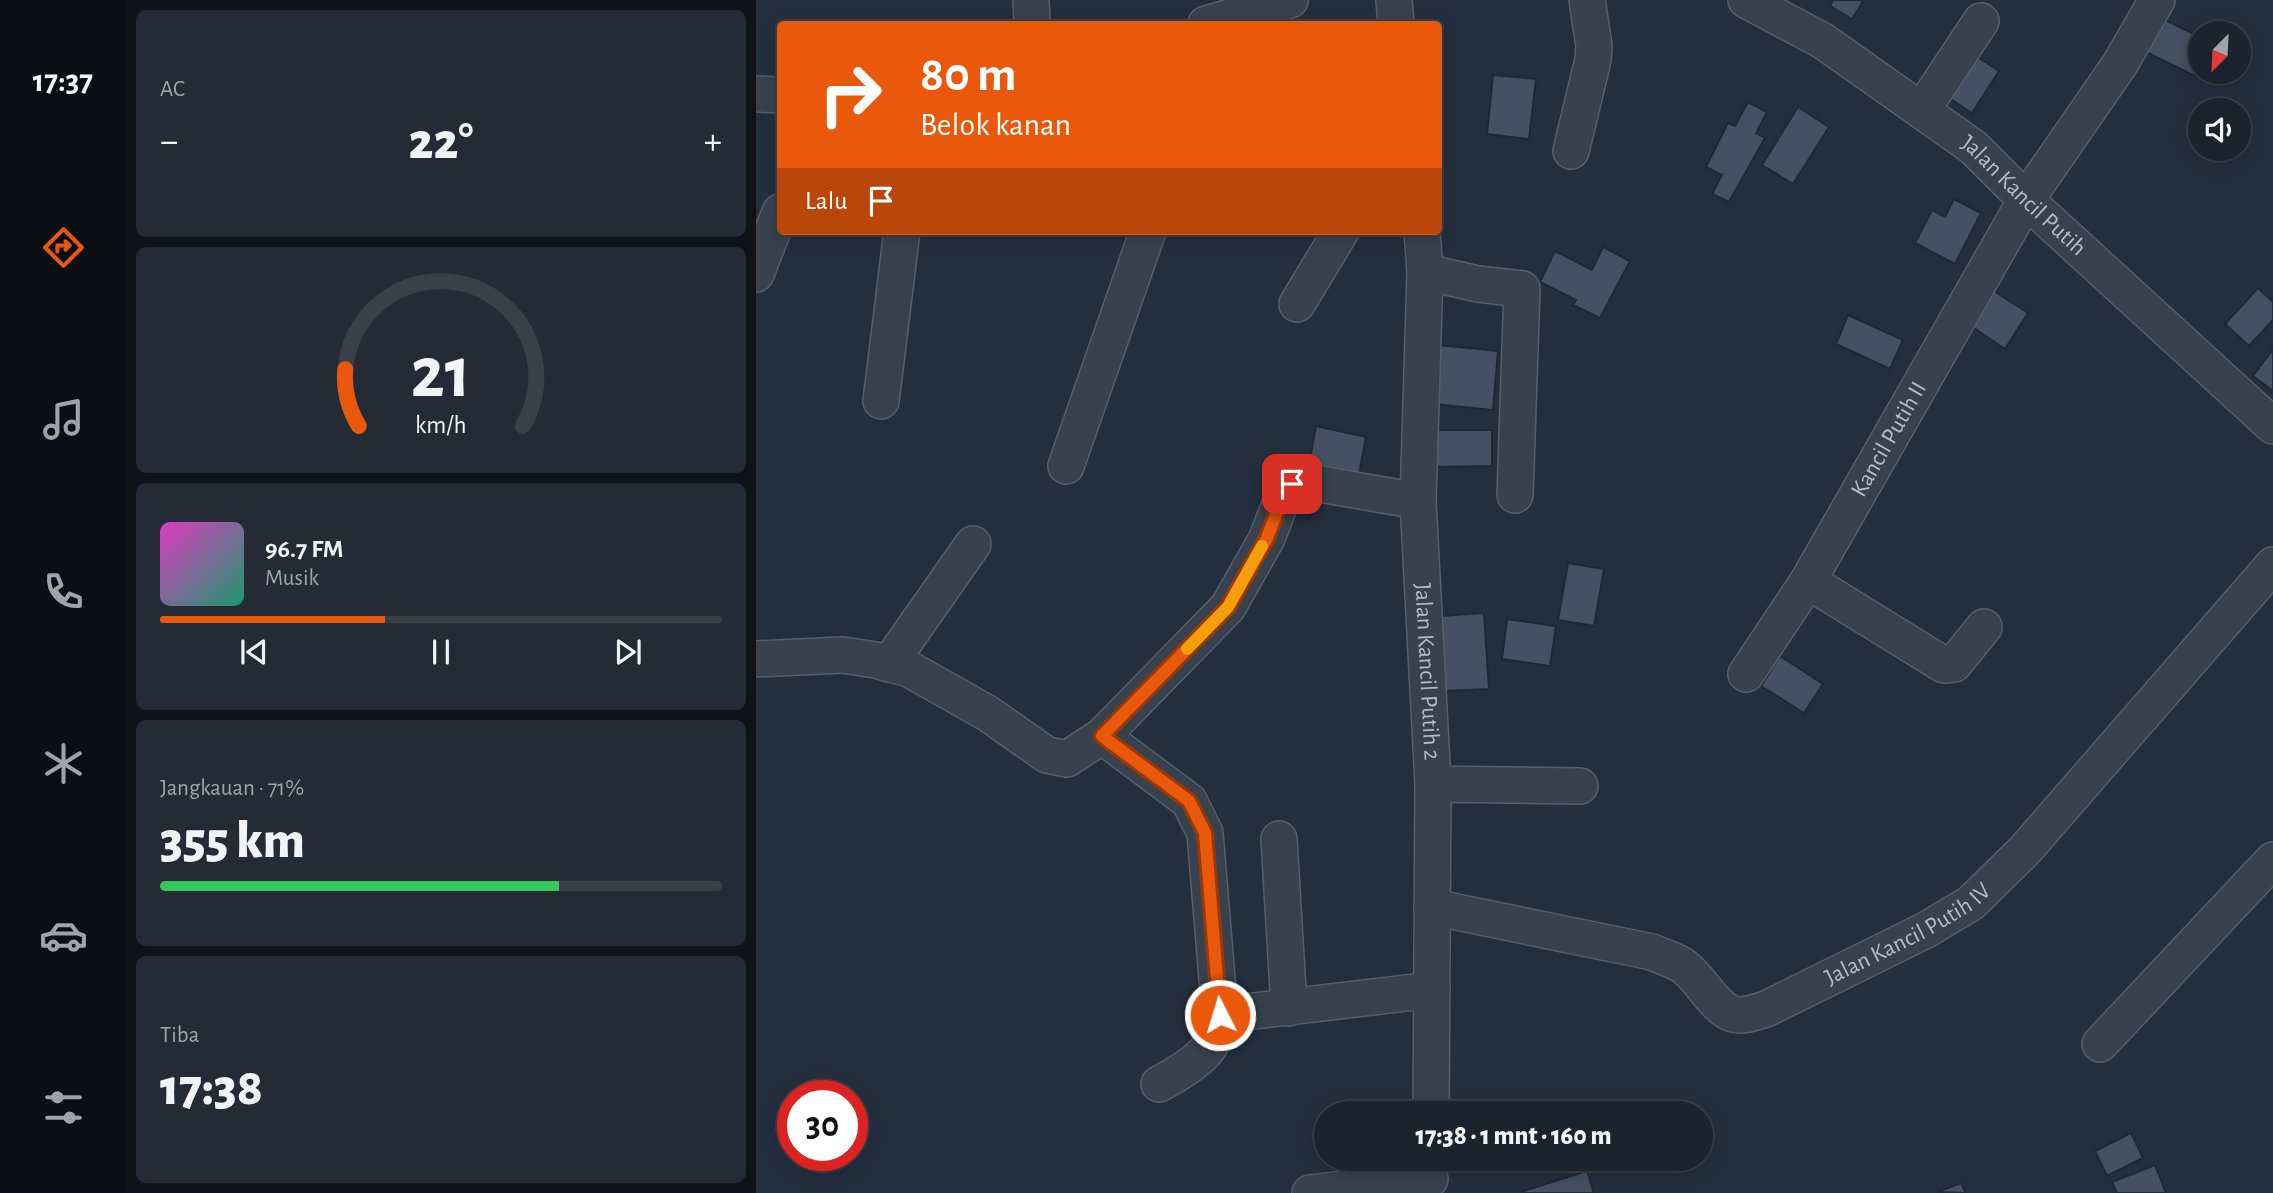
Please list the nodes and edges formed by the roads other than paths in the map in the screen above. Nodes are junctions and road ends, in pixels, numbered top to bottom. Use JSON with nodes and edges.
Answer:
{"nodes":[{"id":1,"x":1031,"y":0,"type":"edge"},
{"id":2,"x":1290,"y":0,"type":"edge"},
{"id":3,"x":1394,"y":0,"type":"edge"},
{"id":4,"x":1587,"y":0,"type":"edge"},
{"id":5,"x":1746,"y":0,"type":"edge"},
{"id":6,"x":2157,"y":0,"type":"edge"},
{"id":7,"x":1981,"y":20,"type":"dead end"},
{"id":8,"x":1032,"y":21,"type":"edge"},
{"id":9,"x":1216,"y":21,"type":"edge"},
{"id":10,"x":1396,"y":21,"type":"edge"},
{"id":11,"x":756,"y":94,"type":"edge"},
{"id":12,"x":777,"y":95,"type":"edge"},
{"id":13,"x":1922,"y":110,"type":"junction"},
{"id":14,"x":1571,"y":151,"type":"dead end"},
{"id":15,"x":2026,"y":200,"type":"junction"},
{"id":16,"x":777,"y":220,"type":"edge"},
{"id":17,"x":902,"y":235,"type":"edge"},
{"id":18,"x":1147,"y":235,"type":"edge"},
{"id":19,"x":1339,"y":235,"type":"edge"},
{"id":20,"x":1422,"y":235,"type":"edge"},
{"id":21,"x":1426,"y":272,"type":"junction"},
{"id":22,"x":756,"y":274,"type":"edge"},
{"id":23,"x":1297,"y":304,"type":"dead end"},
{"id":24,"x":881,"y":401,"type":"dead end"},
{"id":25,"x":2273,"y":426,"type":"edge"},
{"id":26,"x":1066,"y":466,"type":"dead end"},
{"id":27,"x":1515,"y":495,"type":"dead end"},
{"id":28,"x":1418,"y":501,"type":"junction"},
{"id":29,"x":973,"y":544,"type":"dead end"},
{"id":30,"x":2273,"y":565,"type":"edge"},
{"id":31,"x":1808,"y":581,"type":"junction"},
{"id":32,"x":1984,"y":627,"type":"dead end"},
{"id":33,"x":756,"y":659,"type":"edge"},
{"id":34,"x":889,"y":664,"type":"junction"},
{"id":35,"x":1746,"y":674,"type":"dead end"},
{"id":36,"x":1102,"y":736,"type":"junction"},
{"id":37,"x":1433,"y":784,"type":"junction"},
{"id":38,"x":1580,"y":786,"type":"dead end"},
{"id":39,"x":1279,"y":839,"type":"dead end"},
{"id":40,"x":2273,"y":860,"type":"edge"},
{"id":41,"x":1432,"y":907,"type":"junction"},
{"id":42,"x":1432,"y":990,"type":"junction"},
{"id":43,"x":1289,"y":1008,"type":"junction"},
{"id":44,"x":1220,"y":1015,"type":"junction"},
{"id":45,"x":2100,"y":1044,"type":"dead end"},
{"id":46,"x":1159,"y":1084,"type":"dead end"},
{"id":47,"x":1431,"y":1101,"type":"edge"},
{"id":48,"x":1430,"y":1177,"type":"edge"},
{"id":49,"x":1310,"y":1193,"type":"edge"}],
"edges":[{"from":1,"to":8,"type":"street"},
{"from":2,"to":9,"type":"street"},
{"from":3,"to":10,"type":"street"},
{"from":4,"to":14,"type":"street"},
{"from":5,"to":13,"type":"street","name":"Jalan Kancil Putih"},
{"from":6,"to":15,"type":"street","name":"Kancil Putih II"},
{"from":7,"to":13,"type":"street"},
{"from":11,"to":12,"type":"street"},
{"from":13,"to":15,"type":"street","name":"Jalan Kancil Putih"},
{"from":15,"to":25,"type":"street","name":"Jalan Kancil Putih"},
{"from":15,"to":31,"type":"street","name":"Kancil Putih II"},
{"from":16,"to":22,"type":"street"},
{"from":17,"to":24,"type":"street"},
{"from":18,"to":26,"type":"street"},
{"from":19,"to":23,"type":"street"},
{"from":20,"to":21,"type":"street","name":"Jalan Kancil Putih 2"},
{"from":21,"to":27,"type":"street"},
{"from":21,"to":28,"type":"street","name":"Jalan Kancil Putih 2"},
{"from":28,"to":36,"type":"street"},
{"from":28,"to":37,"type":"street","name":"Jalan Kancil Putih 2"},
{"from":29,"to":34,"type":"street"},
{"from":30,"to":41,"type":"street","name":"Jalan Kancil Putih IV"},
{"from":31,"to":32,"type":"street"},
{"from":31,"to":35,"type":"street","name":"Kancil Putih II"},
{"from":33,"to":34,"type":"street"},
{"from":34,"to":36,"type":"street"},
{"from":36,"to":44,"type":"street"},
{"from":37,"to":38,"type":"street"},
{"from":37,"to":41,"type":"street","name":"Jalan Kancil Putih 2"},
{"from":39,"to":43,"type":"street"},
{"from":40,"to":45,"type":"street"},
{"from":41,"to":42,"type":"street","name":"Jalan Kancil Putih 2"},
{"from":42,"to":43,"type":"street"},
{"from":42,"to":47,"type":"street","name":"Jalan Kancil Putih 2"},
{"from":43,"to":44,"type":"street"},
{"from":44,"to":46,"type":"street"},
{"from":48,"to":49,"type":"street"}]}
